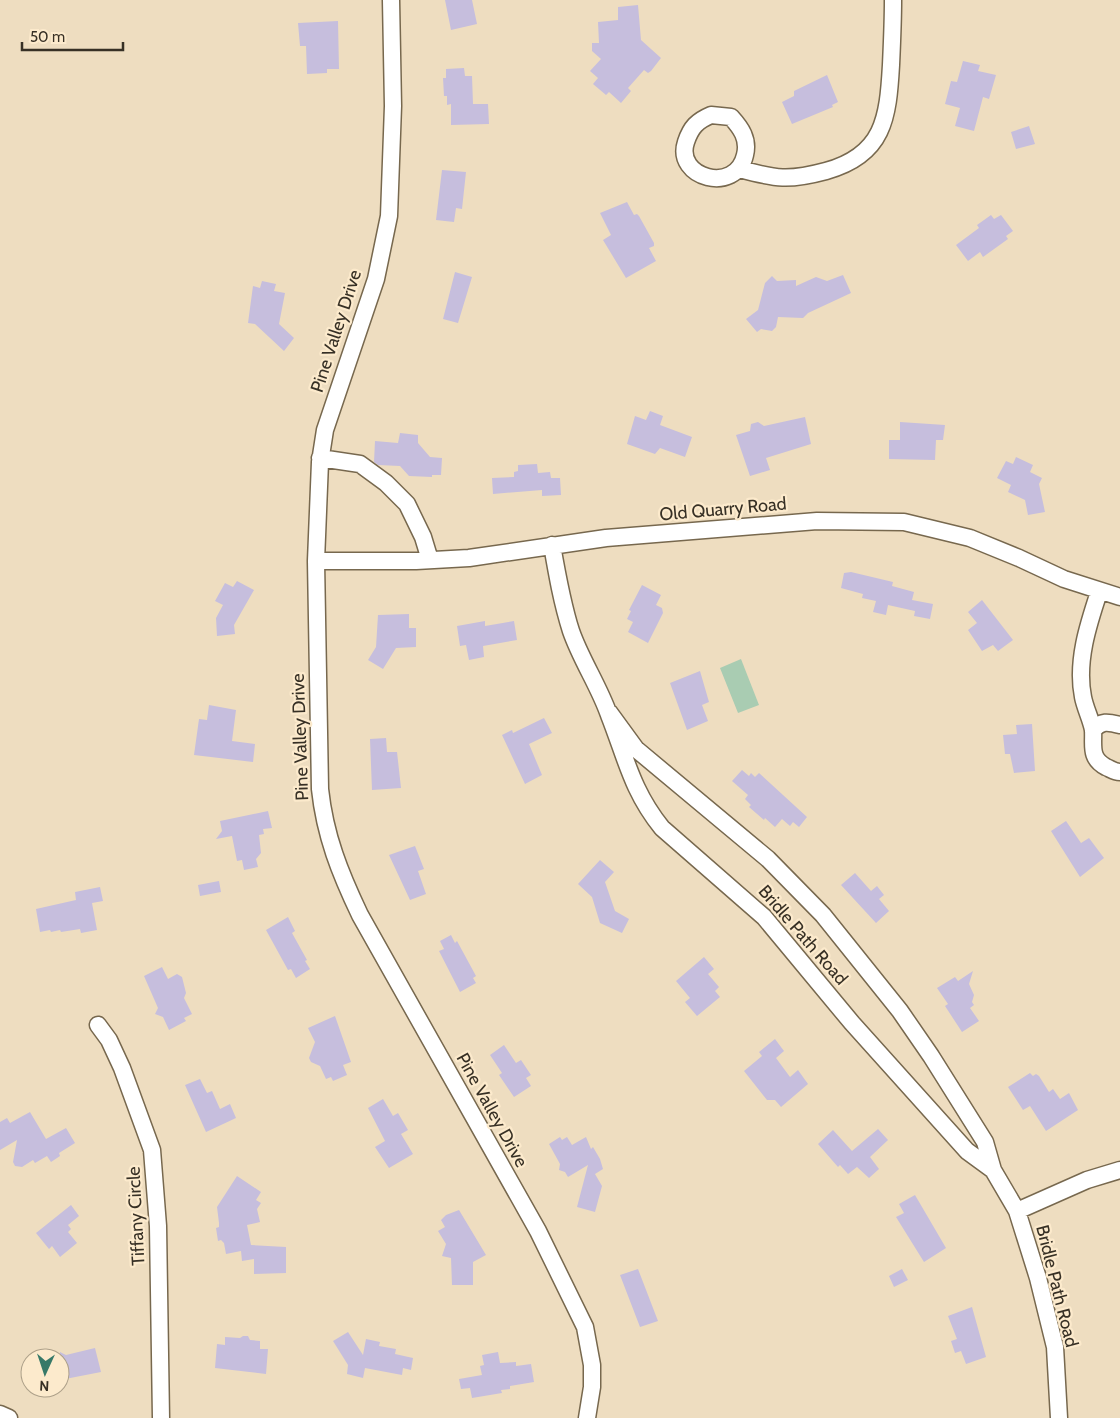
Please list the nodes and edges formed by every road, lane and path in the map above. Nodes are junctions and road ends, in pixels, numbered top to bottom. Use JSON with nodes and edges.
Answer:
{"nodes":[{"id":1,"x":391,"y":0,"type":"edge"},
{"id":2,"x":893,"y":0,"type":"edge"},
{"id":3,"x":740,"y":169,"type":"dead end"},
{"id":4,"x":320,"y":458,"type":"junction"},
{"id":5,"x":552,"y":546,"type":"junction"},
{"id":6,"x":430,"y":560,"type":"junction"},
{"id":7,"x":316,"y":561,"type":"junction"},
{"id":8,"x":1099,"y":592,"type":"junction"},
{"id":9,"x":1120,"y":597,"type":"edge"},
{"id":10,"x":609,"y":712,"type":"junction"},
{"id":11,"x":1120,"y":725,"type":"edge"},
{"id":12,"x":1093,"y":731,"type":"junction"},
{"id":13,"x":1120,"y":772,"type":"edge"},
{"id":14,"x":98,"y":1025,"type":"dead end"},
{"id":15,"x":993,"y":1170,"type":"junction"},
{"id":16,"x":1120,"y":1170,"type":"edge"},
{"id":17,"x":1017,"y":1211,"type":"junction"},
{"id":18,"x":0,"y":1414,"type":"edge"},
{"id":19,"x":9,"y":1418,"type":"edge"},
{"id":20,"x":161,"y":1418,"type":"edge"},
{"id":21,"x":587,"y":1418,"type":"edge"},
{"id":22,"x":1059,"y":1418,"type":"edge"}],
"edges":[{"from":1,"to":4,"type":"street","name":"Pine Valley Drive"},
{"from":2,"to":3,"type":"street"},
{"from":4,"to":6,"type":"street"},
{"from":4,"to":7,"type":"street","name":"Pine Valley Drive"},
{"from":5,"to":6,"type":"street","name":"Old Quarry Road"},
{"from":5,"to":8,"type":"street","name":"Old Quarry Road"},
{"from":5,"to":10,"type":"street","name":"Bridle Path Road"},
{"from":6,"to":7,"type":"street","name":"Old Quarry Road"},
{"from":7,"to":21,"type":"street","name":"Pine Valley Drive"},
{"from":8,"to":9,"type":"street","name":"Old Quarry Road"},
{"from":8,"to":12,"type":"street"},
{"from":10,"to":15,"type":"street","name":"Bridle Path Road"},
{"from":10,"to":15,"type":"street","name":"Bridle Path Road"},
{"from":11,"to":12,"type":"street"},
{"from":12,"to":13,"type":"street"},
{"from":14,"to":20,"type":"street","name":"Tiffany Circle"},
{"from":15,"to":17,"type":"street","name":"Bridle Path Road"},
{"from":16,"to":17,"type":"street"},
{"from":17,"to":22,"type":"street","name":"Bridle Path Road"},
{"from":18,"to":19,"type":"street"}]}
